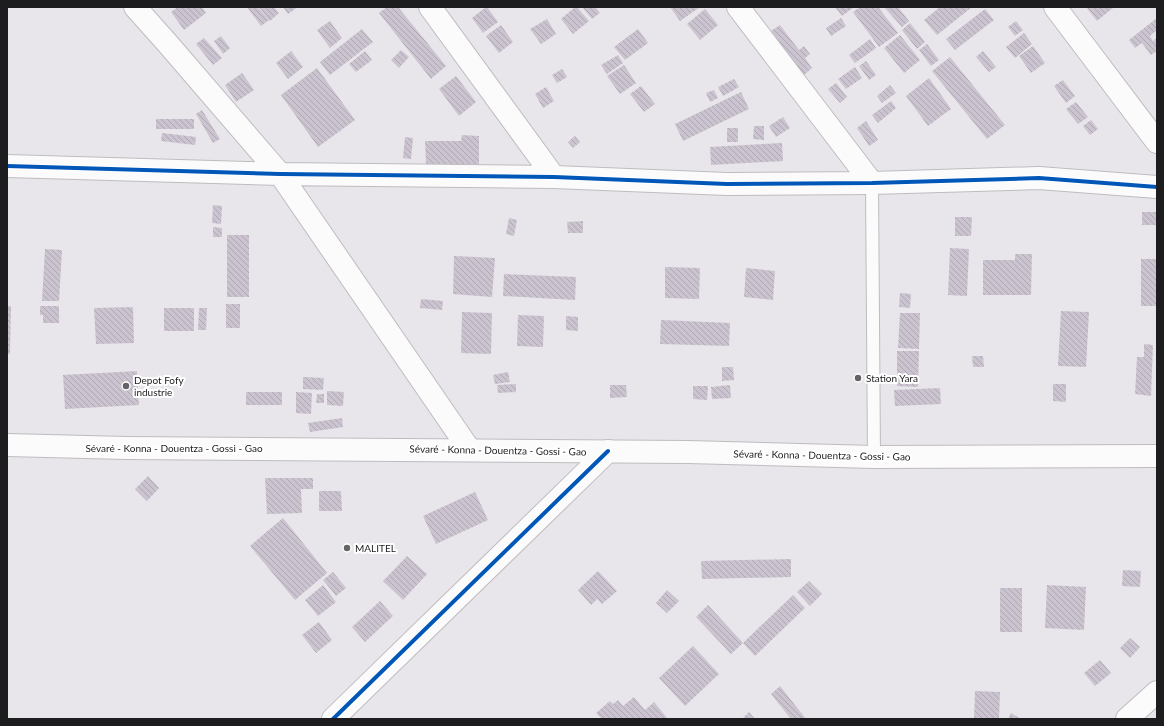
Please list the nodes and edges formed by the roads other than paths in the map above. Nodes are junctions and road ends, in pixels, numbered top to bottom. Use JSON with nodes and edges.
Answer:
{"nodes":[{"id":1,"x":135,"y":7,"type":"edge"},
{"id":2,"x":430,"y":7,"type":"edge"},
{"id":3,"x":738,"y":7,"type":"edge"},
{"id":4,"x":1055,"y":7,"type":"edge"},
{"id":5,"x":1157,"y":142,"type":"edge"},
{"id":6,"x":7,"y":166,"type":"edge"},
{"id":7,"x":280,"y":174,"type":"junction"},
{"id":8,"x":554,"y":177,"type":"junction"},
{"id":9,"x":872,"y":183,"type":"junction"},
{"id":10,"x":1157,"y":187,"type":"edge"},
{"id":11,"x":7,"y":445,"type":"edge"},
{"id":12,"x":469,"y":450,"type":"junction"},
{"id":13,"x":608,"y":451,"type":"junction"},
{"id":14,"x":1157,"y":456,"type":"edge"},
{"id":15,"x":874,"y":457,"type":"junction"},
{"id":16,"x":1157,"y":692,"type":"edge"},
{"id":17,"x":333,"y":719,"type":"edge"},
{"id":18,"x":1127,"y":719,"type":"edge"}],
"edges":[{"from":1,"to":7,"type":"street"},
{"from":2,"to":8,"type":"street"},
{"from":3,"to":9,"type":"street"},
{"from":4,"to":5,"type":"street"},
{"from":6,"to":7,"type":"street"},
{"from":7,"to":8,"type":"street"},
{"from":7,"to":12,"type":"street"},
{"from":8,"to":9,"type":"street"},
{"from":9,"to":10,"type":"street"},
{"from":9,"to":15,"type":"lane"},
{"from":11,"to":12,"type":"street","name":"Sévaré - Konna - Douentza - Gossi - Gao"},
{"from":12,"to":13,"type":"street","name":"Sévaré - Konna - Douentza - Gossi - Gao"},
{"from":13,"to":15,"type":"street","name":"Sévaré - Konna - Douentza - Gossi - Gao"},
{"from":13,"to":17,"type":"street"},
{"from":14,"to":15,"type":"street","name":"Sévaré - Konna - Douentza - Gossi - Gao"},
{"from":16,"to":18,"type":"street"}]}
